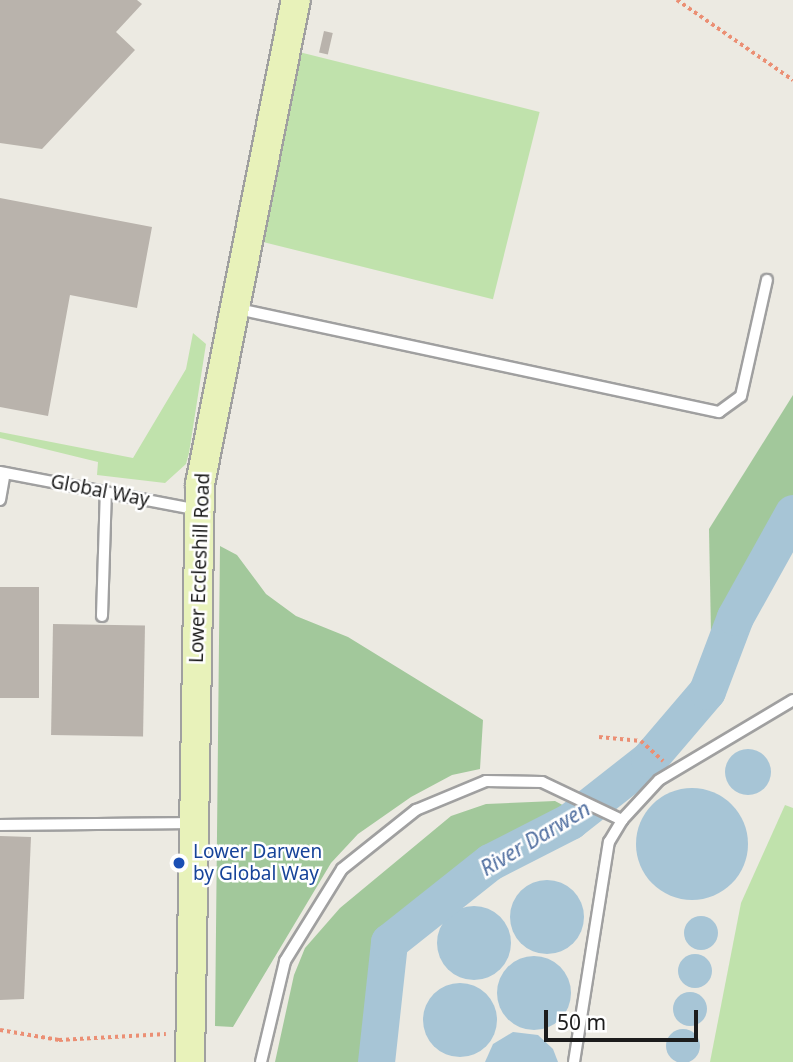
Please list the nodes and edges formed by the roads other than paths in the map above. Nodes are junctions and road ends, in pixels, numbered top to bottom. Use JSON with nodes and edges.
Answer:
{"nodes":[{"id":1,"x":296,"y":0,"type":"edge"},
{"id":2,"x":767,"y":280,"type":"dead end"},
{"id":3,"x":234,"y":308,"type":"junction"},
{"id":4,"x":2,"y":472,"type":"edge"},
{"id":5,"x":106,"y":492,"type":"junction"},
{"id":6,"x":0,"y":500,"type":"edge"},
{"id":7,"x":199,"y":510,"type":"junction"},
{"id":8,"x":102,"y":616,"type":"dead end"},
{"id":9,"x":793,"y":700,"type":"edge"},
{"id":10,"x":622,"y":820,"type":"junction"},
{"id":11,"x":195,"y":823,"type":"junction"},
{"id":12,"x":0,"y":825,"type":"edge"},
{"id":13,"x":190,"y":1062,"type":"edge"},
{"id":14,"x":261,"y":1062,"type":"edge"},
{"id":15,"x":573,"y":1062,"type":"edge"}],
"edges":[{"from":1,"to":3,"type":"street","name":"Lower Eccleshill Road"},
{"from":2,"to":3,"type":"lane"},
{"from":3,"to":7,"type":"street","name":"Lower Eccleshill Road"},
{"from":4,"to":5,"type":"lane","name":"Global Way"},
{"from":4,"to":6,"type":"lane"},
{"from":5,"to":7,"type":"lane","name":"Global Way"},
{"from":5,"to":8,"type":"lane"},
{"from":7,"to":11,"type":"street","name":"Lower Eccleshill Road"},
{"from":9,"to":10,"type":"lane"},
{"from":10,"to":14,"type":"lane"},
{"from":10,"to":15,"type":"lane"},
{"from":11,"to":12,"type":"lane"},
{"from":11,"to":13,"type":"street","name":"Lower Eccleshill Road"}]}
